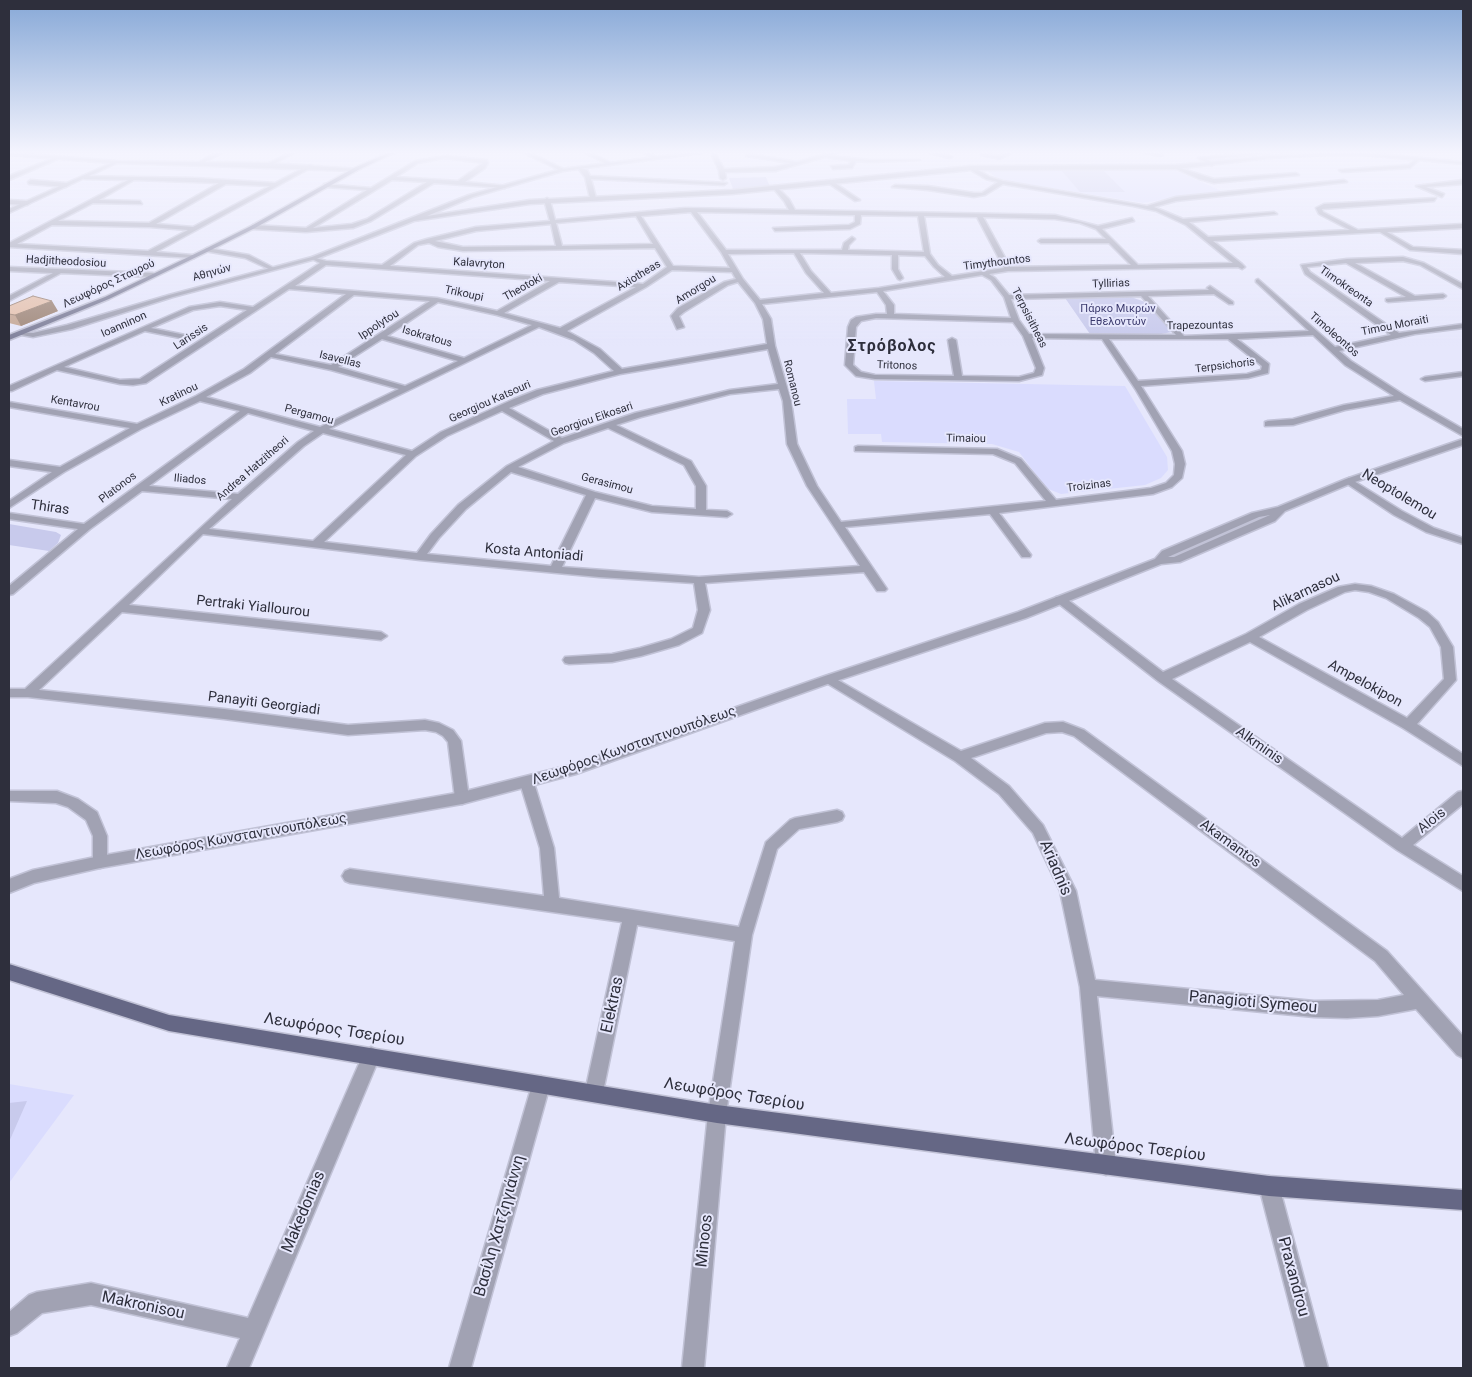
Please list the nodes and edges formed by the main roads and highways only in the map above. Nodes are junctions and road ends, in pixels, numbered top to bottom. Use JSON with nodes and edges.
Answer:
{"nodes":[{"id":1,"x":270,"y":217,"type":"edge"},
{"id":2,"x":20,"y":334,"type":"joint"},
{"id":3,"x":9,"y":338,"type":"edge"},
{"id":4,"x":9,"y":972,"type":"edge"},
{"id":5,"x":1463,"y":1200,"type":"edge"}],
"edges":[{"from":1,"to":2,"type":"main road","name":"Λεωφόρος Σταυρού"},
{"from":2,"to":3,"type":"main road","name":"Αθηνών"},
{"from":4,"to":5,"type":"main road","name":"Λεωφόρος Τσερίου"}]}
